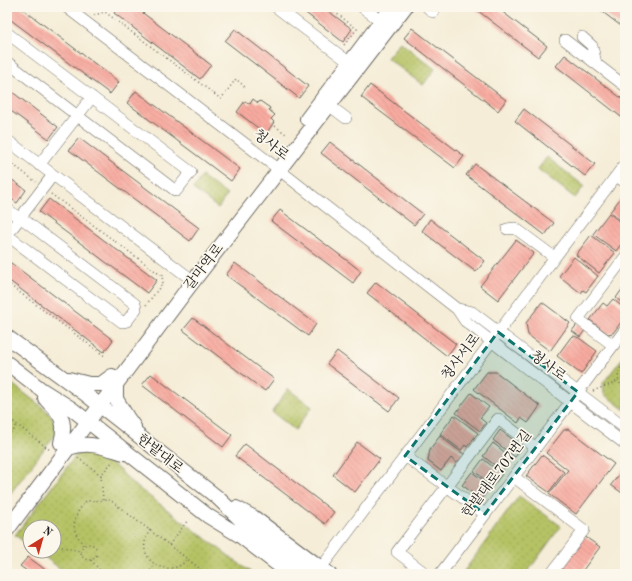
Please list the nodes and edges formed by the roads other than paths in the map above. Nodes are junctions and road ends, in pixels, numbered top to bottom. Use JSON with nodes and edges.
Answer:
{"nodes":[{"id":1,"x":66,"y":7,"type":"edge"},
{"id":2,"x":276,"y":7,"type":"edge"},
{"id":3,"x":362,"y":7,"type":"edge"},
{"id":4,"x":392,"y":7,"type":"edge"},
{"id":5,"x":405,"y":7,"type":"edge"},
{"id":6,"x":381,"y":21,"type":"junction"},
{"id":7,"x":7,"y":33,"type":"edge"},
{"id":8,"x":582,"y":37,"type":"dead end"},
{"id":9,"x":565,"y":40,"type":"dead end"},
{"id":10,"x":7,"y":62,"type":"edge"},
{"id":11,"x":350,"y":63,"type":"junction"},
{"id":12,"x":596,"y":64,"type":"junction"},
{"id":13,"x":625,"y":86,"type":"edge"},
{"id":14,"x":92,"y":97,"type":"junction"},
{"id":15,"x":330,"y":106,"type":"junction"},
{"id":16,"x":77,"y":116,"type":"junction"},
{"id":17,"x":346,"y":118,"type":"dead end"},
{"id":18,"x":7,"y":140,"type":"edge"},
{"id":19,"x":625,"y":164,"type":"edge"},
{"id":20,"x":39,"y":165,"type":"junction"},
{"id":21,"x":276,"y":168,"type":"junction"},
{"id":22,"x":53,"y":175,"type":"junction"},
{"id":23,"x":621,"y":179,"type":"edge"},
{"id":24,"x":7,"y":209,"type":"edge"},
{"id":25,"x":20,"y":218,"type":"junction"},
{"id":26,"x":507,"y":229,"type":"dead end"},
{"id":27,"x":7,"y":235,"type":"edge"},
{"id":28,"x":554,"y":257,"type":"junction"},
{"id":29,"x":625,"y":257,"type":"edge"},
{"id":30,"x":187,"y":276,"type":"junction"},
{"id":31,"x":457,"y":309,"type":"junction"},
{"id":32,"x":625,"y":330,"type":"edge"},
{"id":33,"x":498,"y":332,"type":"junction"},
{"id":34,"x":7,"y":337,"type":"edge"},
{"id":35,"x":491,"y":341,"type":"junction"},
{"id":36,"x":613,"y":345,"type":"junction"},
{"id":37,"x":7,"y":363,"type":"edge"},
{"id":38,"x":54,"y":373,"type":"junction"},
{"id":39,"x":114,"y":381,"type":"junction"},
{"id":40,"x":42,"y":390,"type":"junction"},
{"id":41,"x":578,"y":392,"type":"junction"},
{"id":42,"x":570,"y":402,"type":"junction"},
{"id":43,"x":97,"y":403,"type":"junction"},
{"id":44,"x":85,"y":419,"type":"junction"},
{"id":45,"x":625,"y":428,"type":"edge"},
{"id":46,"x":140,"y":438,"type":"junction"},
{"id":47,"x":625,"y":444,"type":"edge"},
{"id":48,"x":536,"y":448,"type":"junction"},
{"id":49,"x":64,"y":450,"type":"junction"},
{"id":50,"x":131,"y":454,"type":"junction"},
{"id":51,"x":405,"y":456,"type":"junction"},
{"id":52,"x":514,"y":477,"type":"junction"},
{"id":53,"x":447,"y":486,"type":"junction"},
{"id":54,"x":7,"y":514,"type":"edge"},
{"id":55,"x":485,"y":514,"type":"junction"},
{"id":56,"x":208,"y":516,"type":"junction"},
{"id":57,"x":580,"y":526,"type":"junction"},
{"id":58,"x":7,"y":530,"type":"edge"},
{"id":59,"x":320,"y":572,"type":"edge"},
{"id":60,"x":275,"y":574,"type":"edge"},
{"id":61,"x":290,"y":574,"type":"edge"},
{"id":62,"x":426,"y":574,"type":"edge"},
{"id":63,"x":440,"y":574,"type":"edge"},
{"id":64,"x":544,"y":574,"type":"edge"},
{"id":65,"x":551,"y":574,"type":"edge"}],
"edges":[{"from":1,"to":21,"type":"street","name":"청사로"},
{"from":2,"to":11,"type":"street"},
{"from":3,"to":6,"type":"street"},
{"from":4,"to":6,"type":"main road","name":"갈마역로"},
{"from":5,"to":15,"type":"main road","name":"갈마역로"},
{"from":6,"to":11,"type":"main road","name":"갈마역로"},
{"from":7,"to":14,"type":"street"},
{"from":8,"to":12,"type":"street"},
{"from":9,"to":12,"type":"street"},
{"from":10,"to":16,"type":"street"},
{"from":11,"to":21,"type":"main road","name":"갈마역로"},
{"from":12,"to":13,"type":"street"},
{"from":14,"to":16,"type":"street"},
{"from":14,"to":16,"type":"street"},
{"from":15,"to":17,"type":"street"},
{"from":15,"to":21,"type":"main road","name":"갈마역로"},
{"from":16,"to":20,"type":"street"},
{"from":18,"to":20,"type":"street"},
{"from":19,"to":23,"type":"street","name":"청사서로"},
{"from":20,"to":22,"type":"street"},
{"from":21,"to":30,"type":"main road","name":"갈마역로"},
{"from":21,"to":31,"type":"street","name":"청사로"},
{"from":21,"to":39,"type":"main road","name":"갈마역로"},
{"from":22,"to":25,"type":"street"},
{"from":22,"to":30,"type":"street"},
{"from":23,"to":28,"type":"street","name":"청사서로"},
{"from":24,"to":25,"type":"street"},
{"from":25,"to":27,"type":"street"},
{"from":25,"to":27,"type":"street"},
{"from":26,"to":28,"type":"street"},
{"from":28,"to":33,"type":"street","name":"청사서로"},
{"from":29,"to":36,"type":"street"},
{"from":30,"to":39,"type":"main road","name":"갈마역로"},
{"from":31,"to":33,"type":"street","name":"청사로"},
{"from":31,"to":35,"type":"street","name":"청사로"},
{"from":32,"to":36,"type":"street","name":"한밭대로707번길"},
{"from":33,"to":35,"type":"street","name":"청사서로"},
{"from":33,"to":41,"type":"street","name":"청사로"},
{"from":34,"to":38,"type":"main road","name":"한밭대로"},
{"from":35,"to":42,"type":"street","name":"청사로"},
{"from":35,"to":51,"type":"street","name":"청사서로"},
{"from":36,"to":41,"type":"street","name":"한밭대로707번길"},
{"from":37,"to":40,"type":"main road","name":"한밭대로"},
{"from":38,"to":39,"type":"main road"},
{"from":38,"to":43,"type":"main road","name":"한밭대로"},
{"from":39,"to":43,"type":"main road","name":"갈마역로"},
{"from":39,"to":46,"type":"main road"},
{"from":40,"to":44,"type":"main road","name":"한밭대로"},
{"from":40,"to":49,"type":"main road"},
{"from":41,"to":42,"type":"street","name":"한밭대로707번길"},
{"from":41,"to":45,"type":"street","name":"청사로"},
{"from":42,"to":47,"type":"street","name":"청사로"},
{"from":42,"to":48,"type":"street","name":"한밭대로707번길"},
{"from":43,"to":44,"type":"main road","name":"갈마역로"},
{"from":43,"to":46,"type":"main road","name":"한밭대로"},
{"from":44,"to":49,"type":"main road","name":"갈마역로"},
{"from":44,"to":50,"type":"main road","name":"한밭대로"},
{"from":46,"to":59,"type":"main road","name":"한밭대로"},
{"from":48,"to":52,"type":"street","name":"한밭대로707번길"},
{"from":48,"to":53,"type":"street"},
{"from":49,"to":50,"type":"main road"},
{"from":49,"to":54,"type":"main road","name":"갈마역로"},
{"from":49,"to":58,"type":"main road","name":"갈마역로"},
{"from":50,"to":56,"type":"main road","name":"한밭대로"},
{"from":51,"to":53,"type":"street"},
{"from":51,"to":59,"type":"street","name":"청사서로"},
{"from":52,"to":55,"type":"street","name":"한밭대로707번길"},
{"from":52,"to":57,"type":"street"},
{"from":53,"to":55,"type":"street"},
{"from":53,"to":62,"type":"street"},
{"from":55,"to":63,"type":"street","name":"한밭대로707번길"},
{"from":56,"to":60,"type":"main road"},
{"from":56,"to":61,"type":"main road","name":"한밭대로"},
{"from":57,"to":64,"type":"street"},
{"from":57,"to":65,"type":"street"}]}
